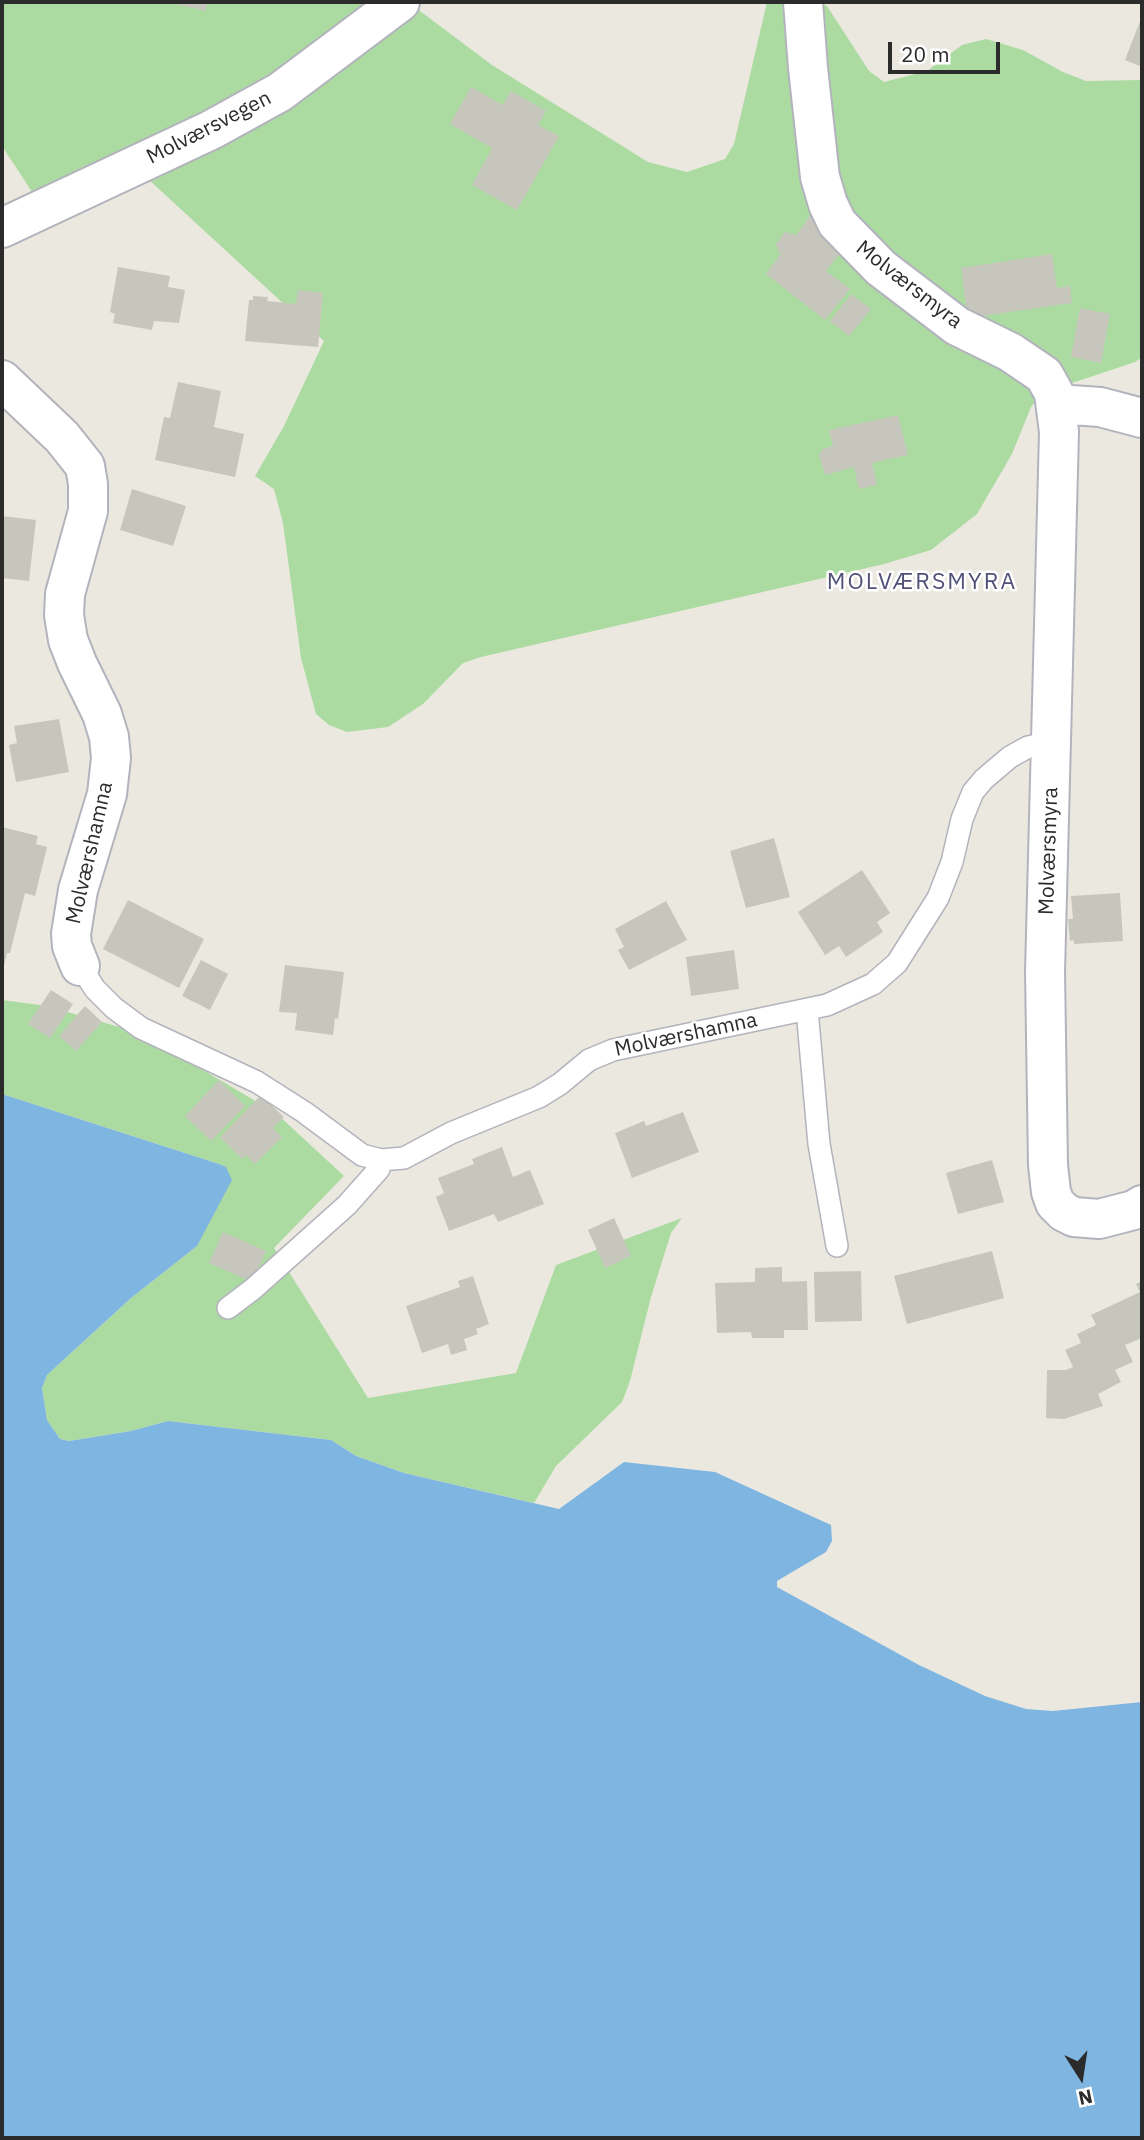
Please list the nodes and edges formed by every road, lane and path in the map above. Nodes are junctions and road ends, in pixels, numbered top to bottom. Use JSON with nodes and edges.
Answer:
{"nodes":[{"id":1,"x":400,"y":2,"type":"edge"},
{"id":2,"x":803,"y":2,"type":"edge"},
{"id":3,"x":2,"y":228,"type":"edge"},
{"id":4,"x":2,"y":380,"type":"edge"},
{"id":5,"x":1057,"y":404,"type":"junction"},
{"id":6,"x":1140,"y":411,"type":"edge"},
{"id":7,"x":1052,"y":742,"type":"junction"},
{"id":8,"x":80,"y":966,"type":"joint"},
{"id":9,"x":807,"y":1010,"type":"junction"},
{"id":10,"x":381,"y":1160,"type":"junction"},
{"id":11,"x":1142,"y":1205,"type":"edge"},
{"id":12,"x":837,"y":1246,"type":"dead end"},
{"id":13,"x":228,"y":1307,"type":"dead end"}],
"edges":[{"from":1,"to":3,"type":"street","name":"Molværsvegen"},
{"from":2,"to":5,"type":"street","name":"Molværsmyra"},
{"from":4,"to":8,"type":"street","name":"Molværshamna"},
{"from":5,"to":6,"type":"street"},
{"from":5,"to":7,"type":"street","name":"Molværsmyra"},
{"from":7,"to":9,"type":"lane","name":"Molværshamna"},
{"from":7,"to":11,"type":"street","name":"Molværsmyra"},
{"from":8,"to":10,"type":"lane","name":"Molværshamna"},
{"from":9,"to":10,"type":"lane","name":"Molværshamna"},
{"from":9,"to":12,"type":"lane"},
{"from":10,"to":13,"type":"lane"}]}
